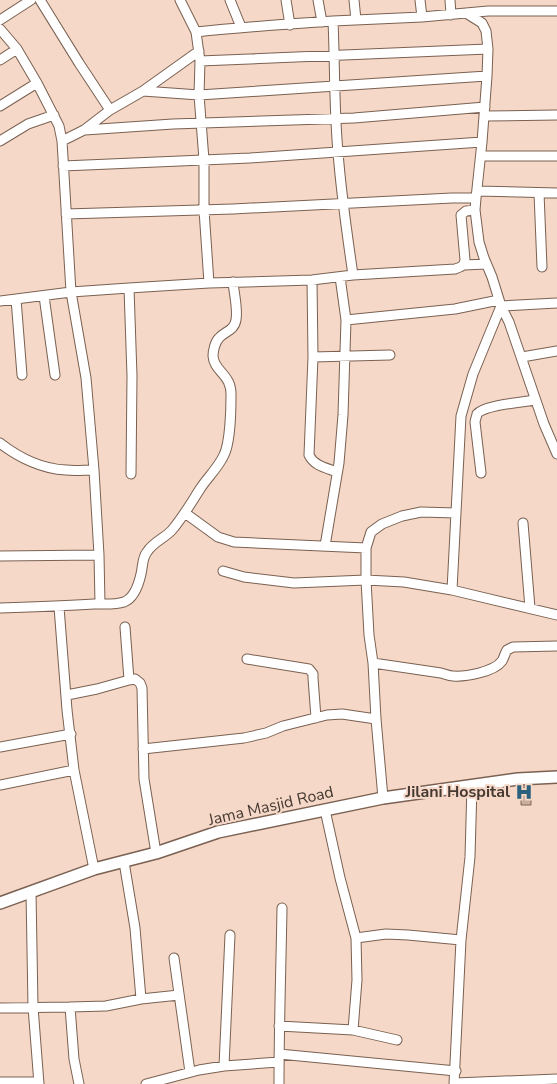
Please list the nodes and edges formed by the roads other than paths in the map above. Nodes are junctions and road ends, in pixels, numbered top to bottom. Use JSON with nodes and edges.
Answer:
{"nodes":[{"id":1,"x":31,"y":0,"type":"edge"},
{"id":2,"x":40,"y":0,"type":"edge"},
{"id":3,"x":180,"y":0,"type":"edge"},
{"id":4,"x":230,"y":0,"type":"edge"},
{"id":5,"x":286,"y":0,"type":"edge"},
{"id":6,"x":318,"y":0,"type":"edge"},
{"id":7,"x":354,"y":0,"type":"edge"},
{"id":8,"x":420,"y":0,"type":"edge"},
{"id":9,"x":450,"y":0,"type":"edge"},
{"id":10,"x":487,"y":0,"type":"edge"},
{"id":11,"x":488,"y":11,"type":"junction"},
{"id":12,"x":557,"y":11,"type":"edge"},
{"id":13,"x":466,"y":13,"type":"junction"},
{"id":14,"x":451,"y":15,"type":"junction"},
{"id":15,"x":422,"y":17,"type":"junction"},
{"id":16,"x":0,"y":20,"type":"edge"},
{"id":17,"x":356,"y":20,"type":"junction"},
{"id":18,"x":333,"y":21,"type":"junction"},
{"id":19,"x":322,"y":22,"type":"junction"},
{"id":20,"x":290,"y":25,"type":"junction"},
{"id":21,"x":241,"y":27,"type":"junction"},
{"id":22,"x":0,"y":29,"type":"edge"},
{"id":23,"x":486,"y":31,"type":"junction"},
{"id":24,"x":196,"y":32,"type":"junction"},
{"id":25,"x":488,"y":49,"type":"junction"},
{"id":26,"x":17,"y":50,"type":"junction"},
{"id":27,"x":199,"y":51,"type":"junction"},
{"id":28,"x":335,"y":55,"type":"junction"},
{"id":29,"x":0,"y":60,"type":"edge"},
{"id":30,"x":200,"y":61,"type":"junction"},
{"id":31,"x":487,"y":76,"type":"junction"},
{"id":32,"x":37,"y":83,"type":"junction"},
{"id":33,"x":334,"y":87,"type":"junction"},
{"id":34,"x":142,"y":91,"type":"junction"},
{"id":35,"x":200,"y":95,"type":"junction"},
{"id":36,"x":0,"y":106,"type":"edge"},
{"id":37,"x":110,"y":110,"type":"junction"},
{"id":38,"x":485,"y":112,"type":"junction"},
{"id":39,"x":54,"y":115,"type":"junction"},
{"id":40,"x":557,"y":115,"type":"edge"},
{"id":41,"x":336,"y":119,"type":"junction"},
{"id":42,"x":202,"y":124,"type":"junction"},
{"id":43,"x":84,"y":130,"type":"junction"},
{"id":44,"x":0,"y":141,"type":"edge"},
{"id":45,"x":62,"y":141,"type":"junction"},
{"id":46,"x":482,"y":142,"type":"junction"},
{"id":47,"x":338,"y":152,"type":"junction"},
{"id":48,"x":481,"y":156,"type":"junction"},
{"id":49,"x":557,"y":156,"type":"edge"},
{"id":50,"x":204,"y":160,"type":"junction"},
{"id":51,"x":63,"y":166,"type":"junction"},
{"id":52,"x":539,"y":193,"type":"junction"},
{"id":53,"x":557,"y":193,"type":"edge"},
{"id":54,"x":476,"y":194,"type":"junction"},
{"id":55,"x":344,"y":204,"type":"junction"},
{"id":56,"x":204,"y":210,"type":"junction"},
{"id":57,"x":475,"y":210,"type":"junction"},
{"id":58,"x":66,"y":214,"type":"junction"},
{"id":59,"x":486,"y":264,"type":"junction"},
{"id":60,"x":464,"y":265,"type":"junction"},
{"id":61,"x":542,"y":267,"type":"dead end"},
{"id":62,"x":353,"y":274,"type":"junction"},
{"id":63,"x":340,"y":276,"type":"junction"},
{"id":64,"x":312,"y":280,"type":"junction"},
{"id":65,"x":233,"y":282,"type":"junction"},
{"id":66,"x":209,"y":283,"type":"junction"},
{"id":67,"x":129,"y":288,"type":"junction"},
{"id":68,"x":71,"y":292,"type":"junction"},
{"id":69,"x":44,"y":296,"type":"junction"},
{"id":70,"x":16,"y":299,"type":"junction"},
{"id":71,"x":0,"y":301,"type":"edge"},
{"id":72,"x":500,"y":303,"type":"junction"},
{"id":73,"x":557,"y":303,"type":"edge"},
{"id":74,"x":346,"y":320,"type":"junction"},
{"id":75,"x":557,"y":351,"type":"edge"},
{"id":76,"x":390,"y":355,"type":"dead end"},
{"id":77,"x":344,"y":356,"type":"junction"},
{"id":78,"x":313,"y":357,"type":"junction"},
{"id":79,"x":522,"y":358,"type":"junction"},
{"id":80,"x":22,"y":375,"type":"dead end"},
{"id":81,"x":55,"y":375,"type":"dead end"},
{"id":82,"x":535,"y":400,"type":"junction"},
{"id":83,"x":0,"y":443,"type":"edge"},
{"id":84,"x":557,"y":454,"type":"edge"},
{"id":85,"x":94,"y":470,"type":"junction"},
{"id":86,"x":337,"y":472,"type":"junction"},
{"id":87,"x":481,"y":473,"type":"dead end"},
{"id":88,"x":131,"y":474,"type":"dead end"},
{"id":89,"x":185,"y":513,"type":"junction"},
{"id":90,"x":456,"y":513,"type":"junction"},
{"id":91,"x":523,"y":523,"type":"dead end"},
{"id":92,"x":325,"y":546,"type":"junction"},
{"id":93,"x":366,"y":548,"type":"junction"},
{"id":94,"x":99,"y":555,"type":"junction"},
{"id":95,"x":0,"y":556,"type":"edge"},
{"id":96,"x":223,"y":571,"type":"dead end"},
{"id":97,"x":366,"y":580,"type":"junction"},
{"id":98,"x":452,"y":590,"type":"junction"},
{"id":99,"x":100,"y":604,"type":"junction"},
{"id":100,"x":59,"y":607,"type":"junction"},
{"id":101,"x":0,"y":608,"type":"edge"},
{"id":102,"x":530,"y":608,"type":"junction"},
{"id":103,"x":557,"y":615,"type":"edge"},
{"id":104,"x":125,"y":627,"type":"dead end"},
{"id":105,"x":557,"y":646,"type":"edge"},
{"id":106,"x":247,"y":659,"type":"dead end"},
{"id":107,"x":373,"y":663,"type":"junction"},
{"id":108,"x":129,"y":680,"type":"junction"},
{"id":109,"x":67,"y":695,"type":"junction"},
{"id":110,"x":316,"y":718,"type":"junction"},
{"id":111,"x":376,"y":719,"type":"junction"},
{"id":112,"x":71,"y":734,"type":"junction"},
{"id":113,"x":0,"y":747,"type":"edge"},
{"id":114,"x":143,"y":749,"type":"junction"},
{"id":115,"x":74,"y":770,"type":"junction"},
{"id":116,"x":557,"y":777,"type":"edge"},
{"id":117,"x":0,"y":785,"type":"edge"},
{"id":118,"x":472,"y":785,"type":"junction"},
{"id":119,"x":383,"y":798,"type":"junction"},
{"id":120,"x":325,"y":810,"type":"junction"},
{"id":121,"x":156,"y":853,"type":"junction"},
{"id":122,"x":124,"y":862,"type":"junction"},
{"id":123,"x":94,"y":869,"type":"junction"},
{"id":124,"x":30,"y":892,"type":"junction"},
{"id":125,"x":0,"y":903,"type":"edge"},
{"id":126,"x":282,"y":908,"type":"dead end"},
{"id":127,"x":230,"y":935,"type":"dead end"},
{"id":128,"x":356,"y":938,"type":"junction"},
{"id":129,"x":461,"y":940,"type":"junction"},
{"id":130,"x":174,"y":958,"type":"dead end"},
{"id":131,"x":179,"y":995,"type":"junction"},
{"id":132,"x":141,"y":999,"type":"junction"},
{"id":133,"x":33,"y":1007,"type":"junction"},
{"id":134,"x":0,"y":1008,"type":"edge"},
{"id":135,"x":70,"y":1008,"type":"junction"},
{"id":136,"x":279,"y":1026,"type":"junction"},
{"id":137,"x":353,"y":1030,"type":"junction"},
{"id":138,"x":397,"y":1040,"type":"dead end"},
{"id":139,"x":279,"y":1058,"type":"junction"},
{"id":140,"x":224,"y":1066,"type":"junction"},
{"id":141,"x":456,"y":1071,"type":"junction"},
{"id":142,"x":190,"y":1072,"type":"junction"},
{"id":143,"x":557,"y":1079,"type":"edge"},
{"id":144,"x":0,"y":1082,"type":"edge"},
{"id":145,"x":39,"y":1083,"type":"edge"},
{"id":146,"x":79,"y":1084,"type":"edge"},
{"id":147,"x":146,"y":1084,"type":"edge"},
{"id":148,"x":279,"y":1084,"type":"edge"},
{"id":149,"x":455,"y":1084,"type":"edge"}],
"edges":[{"from":1,"to":16,"type":"street"},
{"from":2,"to":37,"type":"street"},
{"from":3,"to":24,"type":"street"},
{"from":4,"to":21,"type":"street"},
{"from":5,"to":20,"type":"street"},
{"from":6,"to":19,"type":"street"},
{"from":7,"to":17,"type":"street"},
{"from":8,"to":15,"type":"street"},
{"from":9,"to":14,"type":"street"},
{"from":10,"to":11,"type":"street"},
{"from":11,"to":12,"type":"street"},
{"from":11,"to":13,"type":"street"},
{"from":11,"to":23,"type":"street"},
{"from":13,"to":14,"type":"street"},
{"from":13,"to":23,"type":"street"},
{"from":14,"to":15,"type":"street"},
{"from":15,"to":17,"type":"street"},
{"from":17,"to":18,"type":"street"},
{"from":18,"to":19,"type":"street"},
{"from":18,"to":28,"type":"street"},
{"from":19,"to":20,"type":"street"},
{"from":20,"to":21,"type":"street"},
{"from":21,"to":24,"type":"street"},
{"from":22,"to":26,"type":"street"},
{"from":23,"to":25,"type":"street"},
{"from":24,"to":27,"type":"street"},
{"from":25,"to":28,"type":"street"},
{"from":25,"to":31,"type":"street"},
{"from":26,"to":29,"type":"street"},
{"from":26,"to":32,"type":"street"},
{"from":27,"to":30,"type":"street"},
{"from":27,"to":34,"type":"street"},
{"from":28,"to":30,"type":"street"},
{"from":28,"to":33,"type":"street"},
{"from":30,"to":35,"type":"street"},
{"from":31,"to":33,"type":"street"},
{"from":31,"to":38,"type":"street"},
{"from":32,"to":36,"type":"street"},
{"from":32,"to":39,"type":"street"},
{"from":33,"to":35,"type":"street"},
{"from":33,"to":41,"type":"street"},
{"from":34,"to":35,"type":"street"},
{"from":34,"to":37,"type":"street"},
{"from":35,"to":42,"type":"street"},
{"from":37,"to":43,"type":"street"},
{"from":38,"to":40,"type":"street"},
{"from":38,"to":41,"type":"street"},
{"from":38,"to":46,"type":"street"},
{"from":39,"to":44,"type":"street"},
{"from":39,"to":45,"type":"street"},
{"from":41,"to":42,"type":"street"},
{"from":41,"to":47,"type":"street"},
{"from":42,"to":43,"type":"street"},
{"from":42,"to":50,"type":"street"},
{"from":43,"to":45,"type":"street"},
{"from":45,"to":51,"type":"street"},
{"from":46,"to":47,"type":"street"},
{"from":46,"to":48,"type":"street"},
{"from":47,"to":50,"type":"street"},
{"from":47,"to":55,"type":"street"},
{"from":48,"to":49,"type":"street"},
{"from":48,"to":54,"type":"street"},
{"from":50,"to":51,"type":"street"},
{"from":50,"to":56,"type":"street"},
{"from":51,"to":58,"type":"street"},
{"from":52,"to":53,"type":"street"},
{"from":52,"to":54,"type":"street"},
{"from":52,"to":61,"type":"street"},
{"from":54,"to":55,"type":"street"},
{"from":54,"to":57,"type":"street"},
{"from":55,"to":56,"type":"street"},
{"from":55,"to":62,"type":"street"},
{"from":56,"to":58,"type":"street"},
{"from":56,"to":66,"type":"street"},
{"from":57,"to":59,"type":"street"},
{"from":57,"to":60,"type":"street"},
{"from":58,"to":68,"type":"street"},
{"from":59,"to":60,"type":"street"},
{"from":59,"to":72,"type":"street"},
{"from":60,"to":62,"type":"street"},
{"from":62,"to":63,"type":"street"},
{"from":63,"to":64,"type":"street"},
{"from":63,"to":74,"type":"street"},
{"from":64,"to":65,"type":"street"},
{"from":64,"to":78,"type":"street"},
{"from":65,"to":66,"type":"street"},
{"from":65,"to":89,"type":"street"},
{"from":66,"to":67,"type":"street"},
{"from":67,"to":68,"type":"street"},
{"from":67,"to":88,"type":"street"},
{"from":68,"to":69,"type":"street"},
{"from":68,"to":85,"type":"street"},
{"from":69,"to":70,"type":"street"},
{"from":69,"to":81,"type":"street"},
{"from":70,"to":71,"type":"street"},
{"from":70,"to":80,"type":"street"},
{"from":72,"to":73,"type":"street"},
{"from":72,"to":74,"type":"street"},
{"from":72,"to":79,"type":"street"},
{"from":72,"to":90,"type":"street"},
{"from":74,"to":77,"type":"street"},
{"from":75,"to":79,"type":"street"},
{"from":76,"to":77,"type":"street"},
{"from":77,"to":78,"type":"street"},
{"from":77,"to":86,"type":"street"},
{"from":78,"to":86,"type":"street"},
{"from":79,"to":82,"type":"street"},
{"from":82,"to":84,"type":"street"},
{"from":82,"to":87,"type":"street"},
{"from":83,"to":85,"type":"street"},
{"from":85,"to":94,"type":"street"},
{"from":86,"to":92,"type":"street"},
{"from":89,"to":92,"type":"street"},
{"from":89,"to":99,"type":"street"},
{"from":90,"to":93,"type":"street"},
{"from":90,"to":98,"type":"street"},
{"from":91,"to":102,"type":"street"},
{"from":92,"to":93,"type":"street"},
{"from":93,"to":97,"type":"street"},
{"from":94,"to":95,"type":"street"},
{"from":94,"to":99,"type":"street"},
{"from":96,"to":97,"type":"street"},
{"from":97,"to":98,"type":"street"},
{"from":97,"to":107,"type":"street"},
{"from":98,"to":102,"type":"street"},
{"from":99,"to":100,"type":"street"},
{"from":100,"to":101,"type":"street"},
{"from":100,"to":109,"type":"street"},
{"from":102,"to":103,"type":"street"},
{"from":104,"to":108,"type":"street"},
{"from":105,"to":107,"type":"street"},
{"from":106,"to":110,"type":"street"},
{"from":107,"to":111,"type":"street"},
{"from":108,"to":109,"type":"street"},
{"from":108,"to":114,"type":"street"},
{"from":109,"to":112,"type":"street"},
{"from":110,"to":111,"type":"street"},
{"from":110,"to":114,"type":"street"},
{"from":111,"to":119,"type":"street"},
{"from":112,"to":113,"type":"street"},
{"from":112,"to":115,"type":"street"},
{"from":114,"to":121,"type":"street"},
{"from":115,"to":117,"type":"street"},
{"from":115,"to":123,"type":"street"},
{"from":116,"to":118,"type":"street","name":"Jama Masjid Road"},
{"from":118,"to":119,"type":"street","name":"Jama Masjid Road"},
{"from":118,"to":129,"type":"street"},
{"from":119,"to":120,"type":"street","name":"Jama Masjid Road"},
{"from":120,"to":121,"type":"street","name":"Jama Masjid Road"},
{"from":120,"to":128,"type":"street"},
{"from":121,"to":122,"type":"street","name":"Jama Masjid Road"},
{"from":122,"to":123,"type":"street","name":"Jama Masjid Road"},
{"from":122,"to":132,"type":"street"},
{"from":123,"to":124,"type":"street","name":"Jama Masjid Road"},
{"from":124,"to":125,"type":"street","name":"Jama Masjid Road"},
{"from":124,"to":133,"type":"street"},
{"from":126,"to":136,"type":"street"},
{"from":127,"to":140,"type":"street"},
{"from":128,"to":129,"type":"street"},
{"from":128,"to":137,"type":"street"},
{"from":129,"to":141,"type":"street"},
{"from":130,"to":131,"type":"street"},
{"from":131,"to":132,"type":"street"},
{"from":131,"to":142,"type":"street"},
{"from":132,"to":135,"type":"street"},
{"from":133,"to":134,"type":"street"},
{"from":133,"to":135,"type":"street"},
{"from":133,"to":145,"type":"street"},
{"from":135,"to":146,"type":"street"},
{"from":136,"to":137,"type":"street"},
{"from":136,"to":139,"type":"street"},
{"from":137,"to":138,"type":"street"},
{"from":139,"to":140,"type":"street"},
{"from":139,"to":141,"type":"street"},
{"from":139,"to":148,"type":"street"},
{"from":140,"to":142,"type":"street"},
{"from":141,"to":149,"type":"street"},
{"from":142,"to":147,"type":"street"},
{"from":143,"to":149,"type":"street"},
{"from":144,"to":145,"type":"street"}]}
